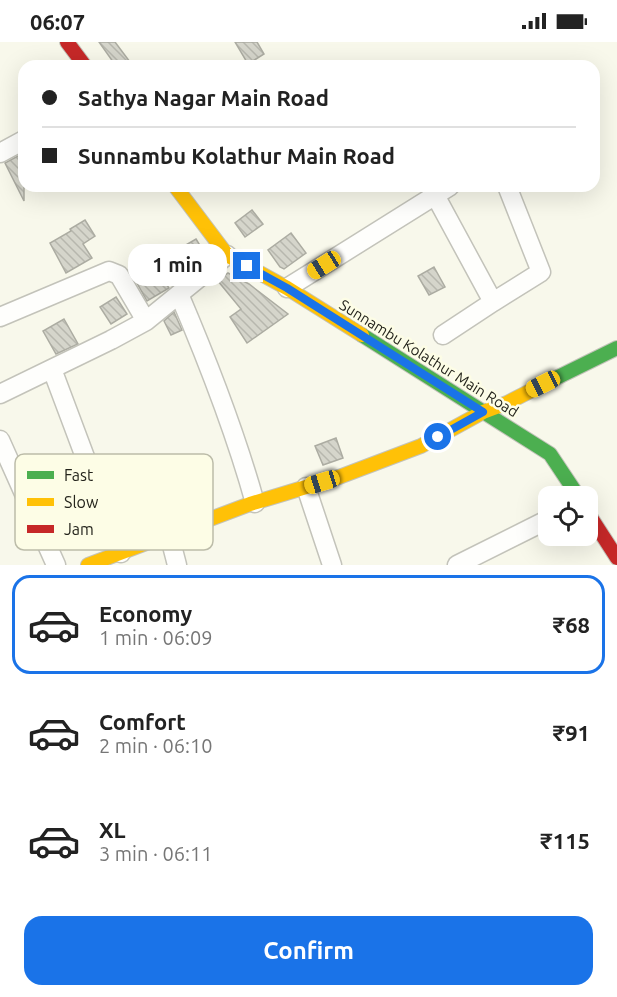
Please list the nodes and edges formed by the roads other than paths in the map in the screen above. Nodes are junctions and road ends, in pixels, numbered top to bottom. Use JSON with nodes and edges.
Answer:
{"nodes":[{"id":1,"x":67,"y":42,"type":"edge"},
{"id":2,"x":80,"y":60,"type":"edge"},
{"id":3,"x":18,"y":143,"type":"edge"},
{"id":4,"x":0,"y":153,"type":"edge"},
{"id":5,"x":180,"y":192,"type":"edge"},
{"id":6,"x":440,"y":192,"type":"edge"},
{"id":7,"x":442,"y":192,"type":"edge"},
{"id":8,"x":509,"y":192,"type":"edge"},
{"id":9,"x":227,"y":255,"type":"junction"},
{"id":10,"x":287,"y":288,"type":"junction"},
{"id":11,"x":179,"y":294,"type":"junction"},
{"id":12,"x":493,"y":302,"type":"junction"},
{"id":13,"x":0,"y":317,"type":"edge"},
{"id":14,"x":146,"y":321,"type":"junction"},
{"id":15,"x":443,"y":335,"type":"dead end"},
{"id":16,"x":617,"y":348,"type":"edge"},
{"id":17,"x":52,"y":369,"type":"junction"},
{"id":18,"x":0,"y":394,"type":"edge"},
{"id":19,"x":483,"y":412,"type":"junction"},
{"id":20,"x":0,"y":440,"type":"edge"},
{"id":21,"x":84,"y":454,"type":"edge"},
{"id":22,"x":15,"y":473,"type":"edge"},
{"id":23,"x":571,"y":486,"type":"edge"},
{"id":24,"x":306,"y":487,"type":"junction"},
{"id":25,"x":255,"y":503,"type":"junction"},
{"id":26,"x":213,"y":518,"type":"edge"},
{"id":27,"x":538,"y":524,"type":"edge"},
{"id":28,"x":598,"y":529,"type":"edge"},
{"id":29,"x":49,"y":550,"type":"edge"},
{"id":30,"x":120,"y":550,"type":"edge"},
{"id":31,"x":129,"y":550,"type":"edge"},
{"id":32,"x":173,"y":550,"type":"edge"},
{"id":33,"x":121,"y":553,"type":"junction"},
{"id":34,"x":617,"y":558,"type":"edge"},
{"id":35,"x":56,"y":565,"type":"edge"},
{"id":36,"x":88,"y":565,"type":"edge"},
{"id":37,"x":177,"y":565,"type":"edge"},
{"id":38,"x":332,"y":565,"type":"edge"},
{"id":39,"x":457,"y":565,"type":"edge"}],
"edges":[{"from":1,"to":2,"type":"street"},
{"from":3,"to":4,"type":"street"},
{"from":5,"to":9,"type":"street","name":"Sunnambu Kolathur Main Road"},
{"from":6,"to":10,"type":"street"},
{"from":7,"to":12,"type":"street"},
{"from":8,"to":12,"type":"street"},
{"from":9,"to":10,"type":"street","name":"Sunnambu Kolathur Main Road"},
{"from":9,"to":11,"type":"street"},
{"from":10,"to":19,"type":"street","name":"Sunnambu Kolathur Main Road"},
{"from":11,"to":14,"type":"street"},
{"from":11,"to":25,"type":"street"},
{"from":12,"to":15,"type":"street"},
{"from":13,"to":14,"type":"street"},
{"from":14,"to":17,"type":"street"},
{"from":16,"to":19,"type":"street"},
{"from":17,"to":18,"type":"street"},
{"from":17,"to":21,"type":"street"},
{"from":19,"to":23,"type":"street","name":"Sunnambu Kolathur Main Road"},
{"from":19,"to":24,"type":"street"},
{"from":20,"to":22,"type":"street"},
{"from":24,"to":25,"type":"street"},
{"from":24,"to":38,"type":"street"},
{"from":25,"to":26,"type":"street"},
{"from":27,"to":39,"type":"street"},
{"from":28,"to":34,"type":"street"},
{"from":29,"to":35,"type":"street"},
{"from":30,"to":33,"type":"street"},
{"from":31,"to":33,"type":"street"},
{"from":32,"to":37,"type":"street"},
{"from":33,"to":36,"type":"street"}]}
